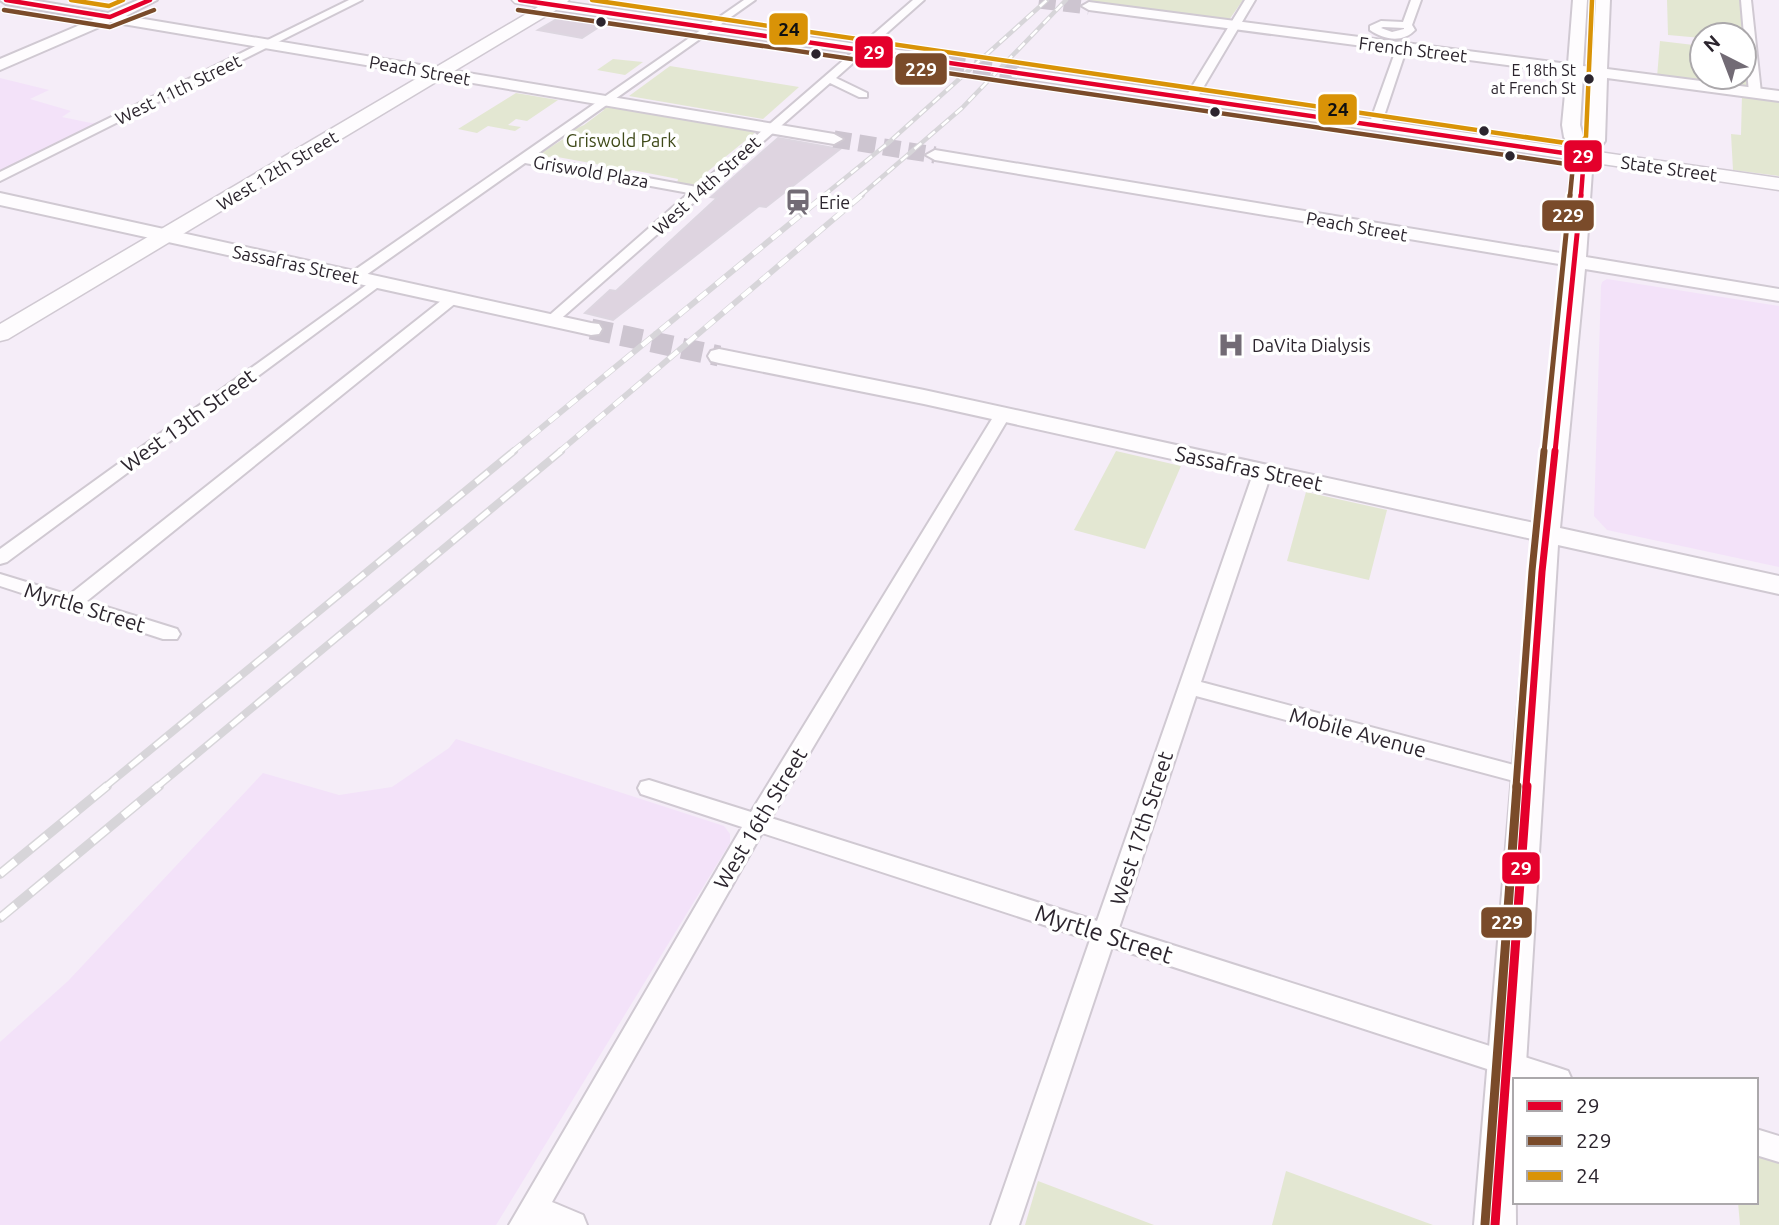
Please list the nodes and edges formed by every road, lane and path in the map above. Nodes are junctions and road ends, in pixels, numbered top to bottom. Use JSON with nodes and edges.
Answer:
{"nodes":[{"id":1,"x":6,"y":0,"type":"edge"},
{"id":2,"x":150,"y":0,"type":"edge"},
{"id":3,"x":357,"y":0,"type":"edge"},
{"id":4,"x":520,"y":0,"type":"edge"},
{"id":5,"x":750,"y":0,"type":"edge"},
{"id":6,"x":919,"y":0,"type":"edge"},
{"id":7,"x":1250,"y":0,"type":"edge"},
{"id":8,"x":1416,"y":0,"type":"edge"},
{"id":9,"x":1580,"y":0,"type":"edge"},
{"id":10,"x":1603,"y":0,"type":"edge"},
{"id":11,"x":1746,"y":0,"type":"edge"},
{"id":12,"x":557,"y":2,"type":"edge"},
{"id":13,"x":1089,"y":6,"type":"dead end"},
{"id":14,"x":110,"y":17,"type":"junction"},
{"id":15,"x":1235,"y":25,"type":"junction"},
{"id":16,"x":1407,"y":25,"type":"dead end"},
{"id":17,"x":709,"y":28,"type":"junction"},
{"id":18,"x":268,"y":44,"type":"junction"},
{"id":19,"x":1402,"y":47,"type":"junction"},
{"id":20,"x":862,"y":50,"type":"junction"},
{"id":21,"x":947,"y":62,"type":"tunnel mouth"},
{"id":22,"x":0,"y":65,"type":"edge"},
{"id":23,"x":1574,"y":70,"type":"junction"},
{"id":24,"x":1018,"y":73,"type":"tunnel mouth"},
{"id":25,"x":1600,"y":73,"type":"junction"},
{"id":26,"x":438,"y":74,"type":"junction"},
{"id":27,"x":828,"y":78,"type":"junction"},
{"id":28,"x":1755,"y":93,"type":"junction"},
{"id":29,"x":863,"y":95,"type":"dead end"},
{"id":30,"x":1779,"y":96,"type":"edge"},
{"id":31,"x":1191,"y":98,"type":"junction"},
{"id":32,"x":604,"y":101,"type":"junction"},
{"id":33,"x":1375,"y":125,"type":"junction"},
{"id":34,"x":769,"y":128,"type":"junction"},
{"id":35,"x":834,"y":139,"type":"tunnel mouth"},
{"id":36,"x":935,"y":155,"type":"tunnel mouth"},
{"id":37,"x":1584,"y":156,"type":"junction"},
{"id":38,"x":523,"y":159,"type":"junction"},
{"id":39,"x":0,"y":177,"type":"edge"},
{"id":40,"x":1779,"y":184,"type":"edge"},
{"id":41,"x":699,"y":191,"type":"junction"},
{"id":42,"x":0,"y":200,"type":"edge"},
{"id":43,"x":166,"y":236,"type":"junction"},
{"id":44,"x":1574,"y":262,"type":"junction"},
{"id":45,"x":354,"y":277,"type":"junction"},
{"id":46,"x":376,"y":282,"type":"junction"},
{"id":47,"x":1779,"y":295,"type":"edge"},
{"id":48,"x":452,"y":299,"type":"junction"},
{"id":49,"x":551,"y":320,"type":"junction"},
{"id":50,"x":591,"y":329,"type":"tunnel mouth"},
{"id":51,"x":0,"y":334,"type":"edge"},
{"id":52,"x":719,"y":356,"type":"tunnel mouth"},
{"id":53,"x":1003,"y":414,"type":"junction"},
{"id":54,"x":1263,"y":471,"type":"junction"},
{"id":55,"x":1546,"y":533,"type":"junction"},
{"id":56,"x":0,"y":558,"type":"edge"},
{"id":57,"x":0,"y":580,"type":"edge"},
{"id":58,"x":1779,"y":585,"type":"edge"},
{"id":59,"x":72,"y":603,"type":"junction"},
{"id":60,"x":170,"y":634,"type":"dead end"},
{"id":61,"x":1188,"y":686,"type":"junction"},
{"id":62,"x":1529,"y":777,"type":"junction"},
{"id":63,"x":649,"y":788,"type":"dead end"},
{"id":64,"x":756,"y":823,"type":"junction"},
{"id":65,"x":1106,"y":935,"type":"junction"},
{"id":66,"x":1508,"y":1064,"type":"junction"},
{"id":67,"x":1553,"y":1078,"type":"edge"},
{"id":68,"x":1758,"y":1143,"type":"edge"},
{"id":69,"x":1779,"y":1149,"type":"edge"},
{"id":70,"x":528,"y":1216,"type":"edge"},
{"id":71,"x":573,"y":1225,"type":"edge"},
{"id":72,"x":1005,"y":1225,"type":"edge"},
{"id":73,"x":1495,"y":1225,"type":"edge"}],
"edges":[{"from":1,"to":14,"type":"main road","name":"Peach Street"},
{"from":2,"to":14,"type":"main road"},
{"from":3,"to":18,"type":"street","name":"West 11th Street"},
{"from":4,"to":12,"type":"main road"},
{"from":5,"to":17,"type":"street"},
{"from":6,"to":20,"type":"street","name":"West 14th Street"},
{"from":7,"to":15,"type":"street"},
{"from":8,"to":16,"type":"street"},
{"from":9,"to":23,"type":"main road"},
{"from":10,"to":25,"type":"main road"},
{"from":11,"to":28,"type":"street"},
{"from":12,"to":17,"type":"main road"},
{"from":12,"to":26,"type":"main road","name":"West 12th Street"},
{"from":13,"to":15,"type":"main road","name":"French Street"},
{"from":14,"to":18,"type":"main road","name":"Peach Street"},
{"from":14,"to":22,"type":"main road"},
{"from":15,"to":19,"type":"main road","name":"French Street"},
{"from":15,"to":31,"type":"street"},
{"from":17,"to":20,"type":"main road"},
{"from":17,"to":32,"type":"street"},
{"from":18,"to":26,"type":"main road","name":"Peach Street"},
{"from":18,"to":39,"type":"street","name":"West 11th Street"},
{"from":19,"to":23,"type":"main road","name":"French Street"},
{"from":19,"to":33,"type":"street"},
{"from":20,"to":21,"type":"main road"},
{"from":20,"to":27,"type":"street","name":"West 14th Street"},
{"from":23,"to":25,"type":"main road","name":"French Street"},
{"from":23,"to":37,"type":"main road"},
{"from":24,"to":31,"type":"main road","name":"State Street"},
{"from":25,"to":28,"type":"main road","name":"French Street"},
{"from":25,"to":37,"type":"main road"},
{"from":26,"to":32,"type":"main road","name":"Peach Street"},
{"from":26,"to":43,"type":"main road","name":"West 12th Street"},
{"from":27,"to":29,"type":"street"},
{"from":27,"to":34,"type":"street","name":"West 14th Street"},
{"from":28,"to":30,"type":"main road","name":"French Street"},
{"from":31,"to":33,"type":"main road","name":"State Street"},
{"from":32,"to":34,"type":"main road","name":"Peach Street"},
{"from":32,"to":38,"type":"street"},
{"from":33,"to":37,"type":"main road","name":"State Street"},
{"from":34,"to":35,"type":"main road","name":"Peach Street"},
{"from":34,"to":41,"type":"street","name":"West 14th Street"},
{"from":36,"to":44,"type":"main road","name":"Peach Street"},
{"from":37,"to":40,"type":"main road","name":"State Street"},
{"from":37,"to":44,"type":"main road"},
{"from":38,"to":41,"type":"street","name":"Griswold Plaza"},
{"from":38,"to":45,"type":"street"},
{"from":41,"to":49,"type":"street","name":"West 14th Street"},
{"from":42,"to":43,"type":"main road","name":"Sassafras Street"},
{"from":43,"to":45,"type":"main road","name":"Sassafras Street"},
{"from":43,"to":51,"type":"main road","name":"West 12th Street"},
{"from":44,"to":47,"type":"main road","name":"Peach Street"},
{"from":44,"to":55,"type":"main road"},
{"from":45,"to":46,"type":"main road","name":"Sassafras Street"},
{"from":46,"to":48,"type":"main road","name":"Sassafras Street"},
{"from":46,"to":56,"type":"street","name":"West 13th Street"},
{"from":48,"to":49,"type":"main road","name":"Sassafras Street"},
{"from":48,"to":59,"type":"street"},
{"from":49,"to":50,"type":"main road","name":"Sassafras Street"},
{"from":52,"to":53,"type":"main road","name":"Sassafras Street"},
{"from":53,"to":54,"type":"main road","name":"Sassafras Street"},
{"from":53,"to":64,"type":"street","name":"West 16th Street"},
{"from":54,"to":55,"type":"main road","name":"Sassafras Street"},
{"from":54,"to":61,"type":"street","name":"West 17th Street"},
{"from":55,"to":58,"type":"main road","name":"Sassafras Street"},
{"from":55,"to":62,"type":"main road"},
{"from":57,"to":59,"type":"street","name":"Myrtle Street"},
{"from":59,"to":60,"type":"street","name":"Myrtle Street"},
{"from":61,"to":62,"type":"street","name":"Mobile Avenue"},
{"from":61,"to":65,"type":"street","name":"West 17th Street"},
{"from":62,"to":66,"type":"main road"},
{"from":63,"to":64,"type":"street","name":"Myrtle Street"},
{"from":64,"to":65,"type":"street","name":"Myrtle Street"},
{"from":64,"to":70,"type":"street","name":"West 16th Street"},
{"from":65,"to":66,"type":"street","name":"Myrtle Street"},
{"from":65,"to":72,"type":"street","name":"West 17th Street"},
{"from":66,"to":67,"type":"street","name":"Myrtle Street"},
{"from":66,"to":73,"type":"main road"},
{"from":68,"to":69,"type":"street"},
{"from":70,"to":71,"type":"street"}]}
